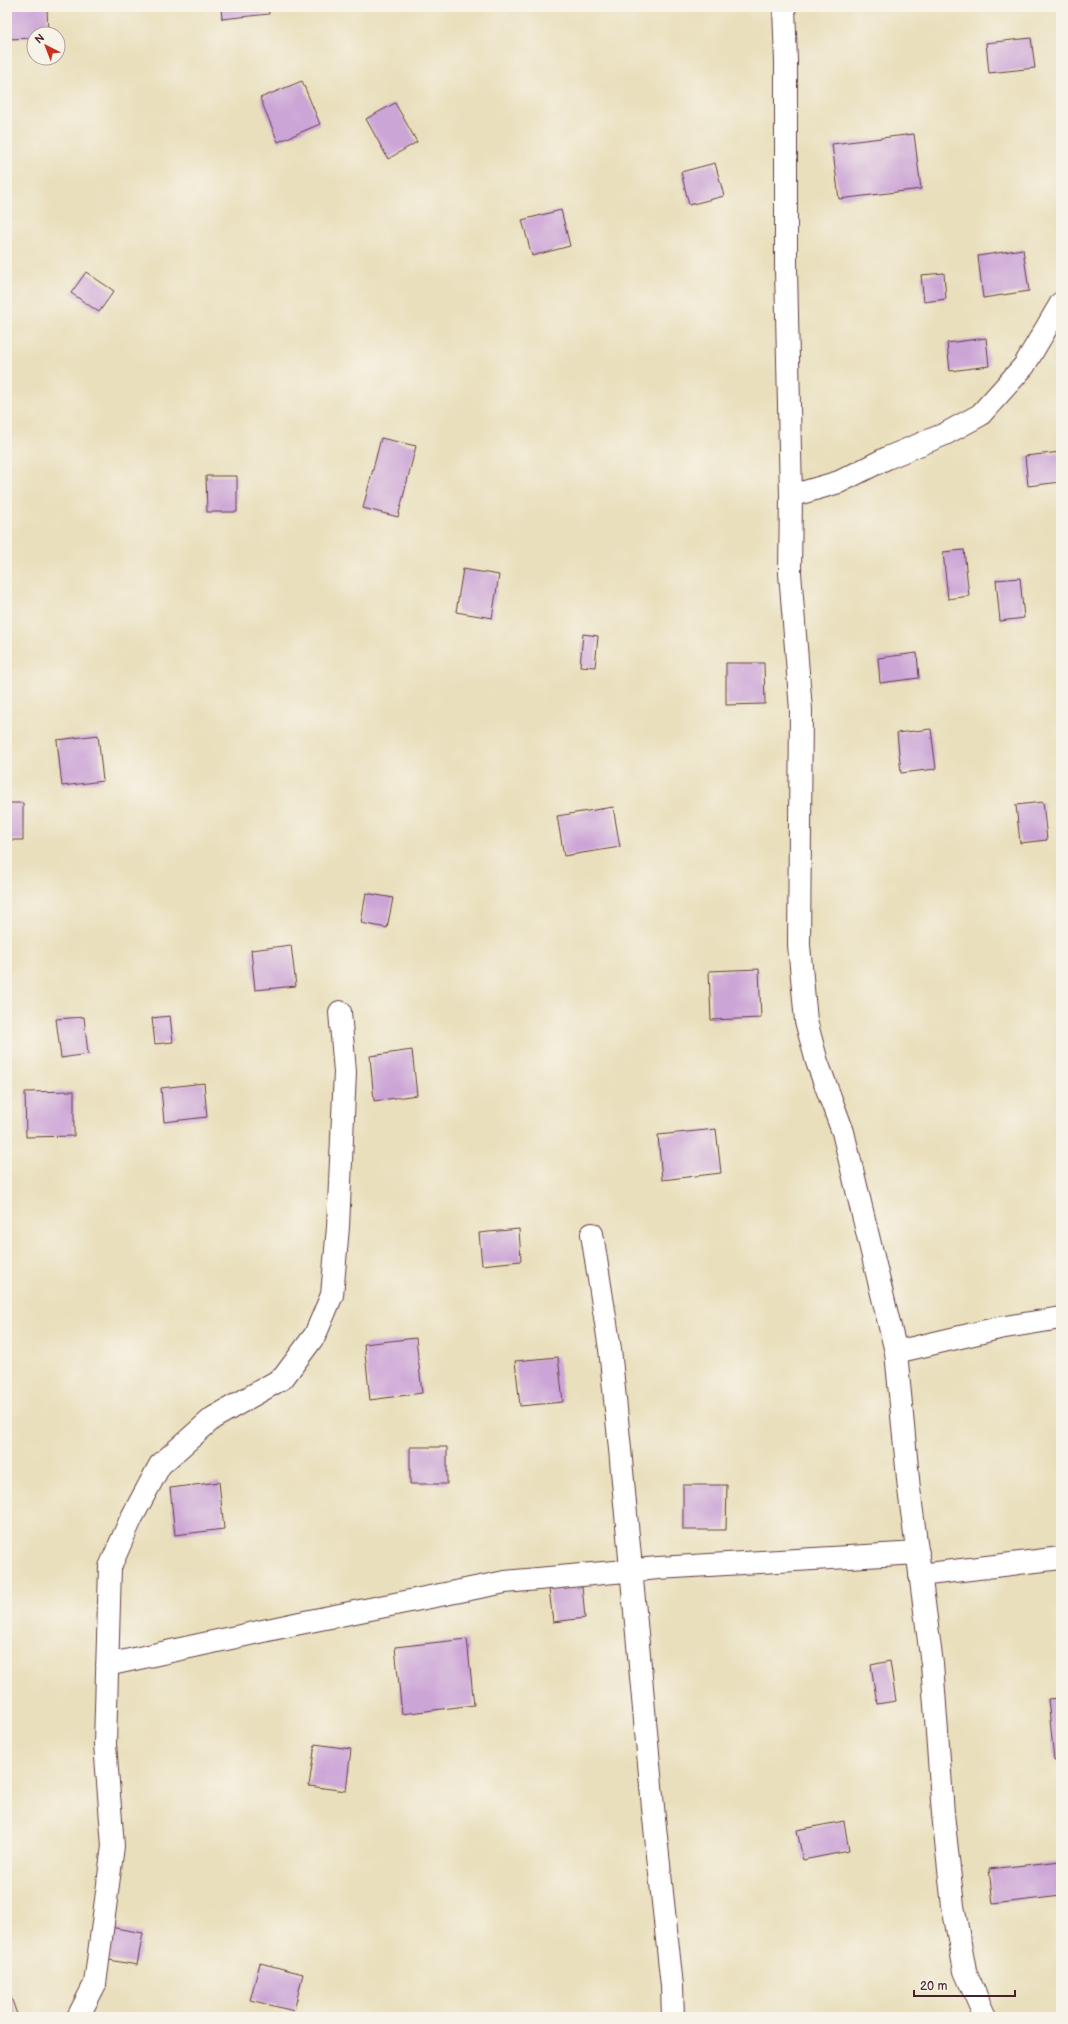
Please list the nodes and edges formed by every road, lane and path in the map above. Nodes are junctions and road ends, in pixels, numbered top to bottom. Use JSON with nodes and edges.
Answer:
{"nodes":[{"id":1,"x":784,"y":7,"type":"edge"},
{"id":2,"x":1061,"y":303,"type":"edge"},
{"id":3,"x":791,"y":496,"type":"junction"},
{"id":4,"x":340,"y":1012,"type":"dead end"},
{"id":5,"x":592,"y":1234,"type":"dead end"},
{"id":6,"x":1061,"y":1318,"type":"edge"},
{"id":7,"x":896,"y":1352,"type":"junction"},
{"id":8,"x":918,"y":1553,"type":"junction"},
{"id":9,"x":1061,"y":1558,"type":"edge"},
{"id":10,"x":632,"y":1571,"type":"junction"},
{"id":11,"x":920,"y":1576,"type":"junction"},
{"id":12,"x":108,"y":1665,"type":"junction"},
{"id":13,"x":78,"y":2017,"type":"edge"},
{"id":14,"x":673,"y":2017,"type":"edge"},
{"id":15,"x":985,"y":2017,"type":"edge"}],
"edges":[{"from":1,"to":3,"type":"street"},
{"from":2,"to":3,"type":"street"},
{"from":3,"to":7,"type":"street"},
{"from":4,"to":12,"type":"street"},
{"from":5,"to":10,"type":"street"},
{"from":6,"to":7,"type":"street"},
{"from":7,"to":8,"type":"street"},
{"from":8,"to":10,"type":"street"},
{"from":8,"to":11,"type":"street"},
{"from":9,"to":11,"type":"street"},
{"from":10,"to":12,"type":"street"},
{"from":10,"to":14,"type":"street"},
{"from":11,"to":15,"type":"street"},
{"from":12,"to":13,"type":"street"}]}
